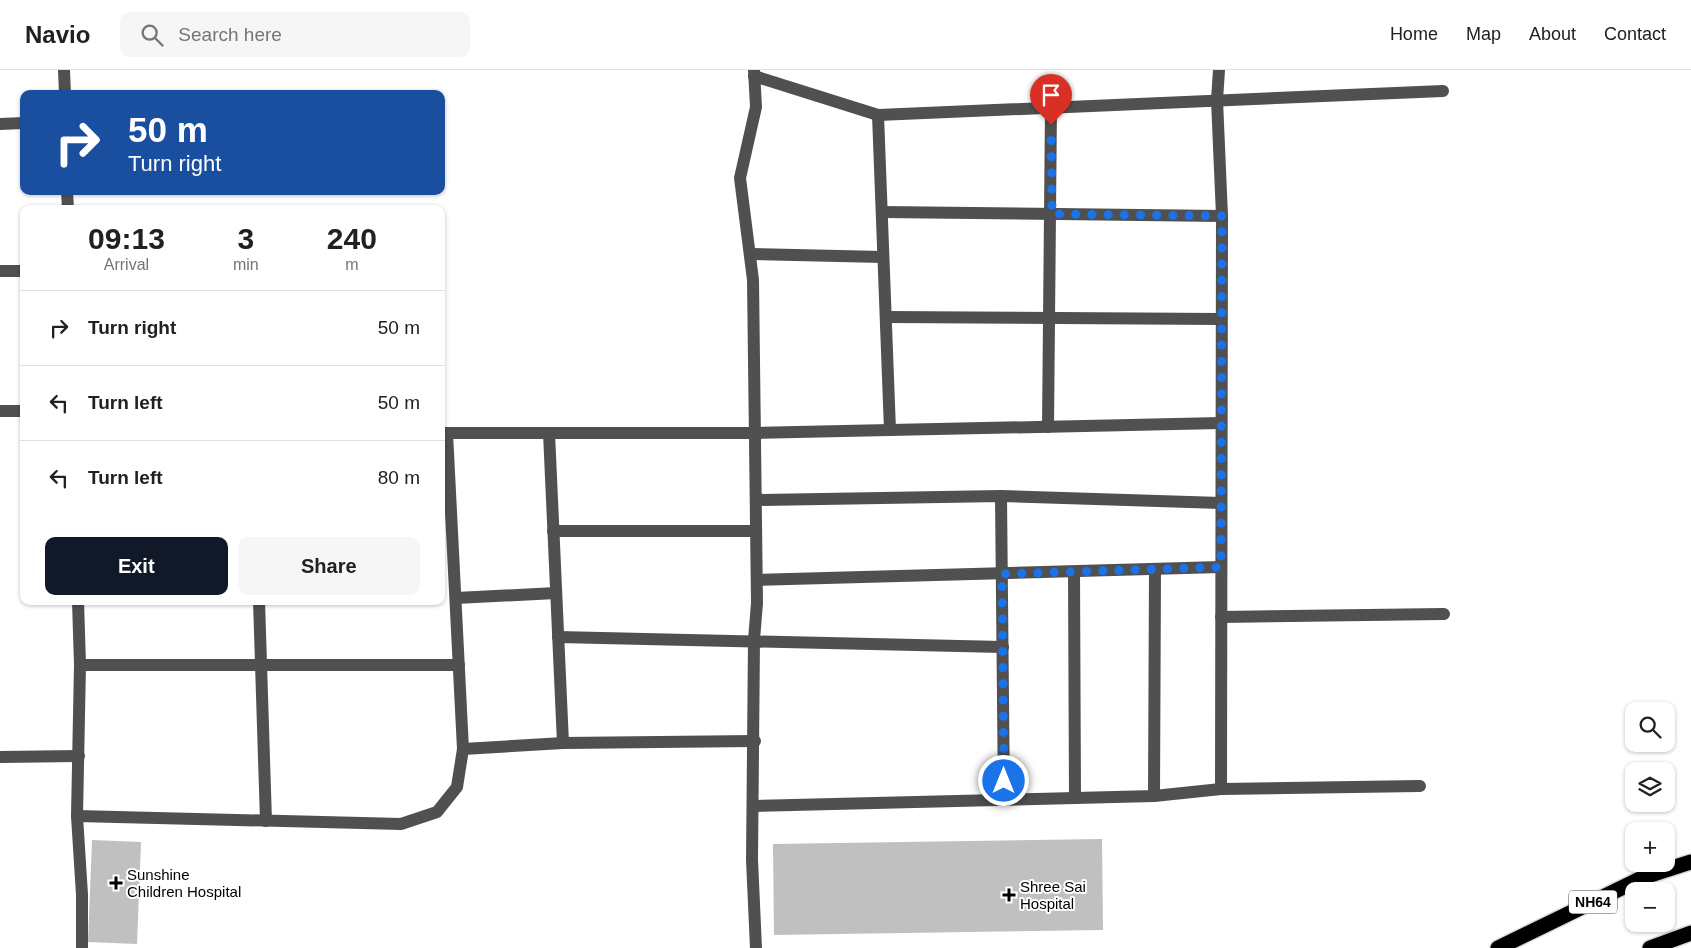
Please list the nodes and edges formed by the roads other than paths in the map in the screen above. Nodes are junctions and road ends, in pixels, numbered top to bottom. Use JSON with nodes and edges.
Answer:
{"nodes":[{"id":1,"x":64,"y":70,"type":"edge"},
{"id":2,"x":1218,"y":70,"type":"edge"},
{"id":3,"x":754,"y":73,"type":"edge"},
{"id":4,"x":64,"y":90,"type":"edge"},
{"id":5,"x":1443,"y":91,"type":"dead end"},
{"id":6,"x":1217,"y":100,"type":"junction"},
{"id":7,"x":1051,"y":108,"type":"junction"},
{"id":8,"x":878,"y":115,"type":"junction"},
{"id":9,"x":20,"y":123,"type":"edge"},
{"id":10,"x":0,"y":124,"type":"edge"},
{"id":11,"x":882,"y":212,"type":"junction"},
{"id":12,"x":1052,"y":214,"type":"junction"},
{"id":13,"x":1222,"y":216,"type":"junction"},
{"id":14,"x":750,"y":254,"type":"junction"},
{"id":15,"x":884,"y":257,"type":"junction"},
{"id":16,"x":0,"y":271,"type":"edge"},
{"id":17,"x":20,"y":271,"type":"edge"},
{"id":18,"x":886,"y":317,"type":"junction"},
{"id":19,"x":1049,"y":318,"type":"junction"},
{"id":20,"x":1221,"y":319,"type":"junction"},
{"id":21,"x":0,"y":411,"type":"edge"},
{"id":22,"x":20,"y":411,"type":"edge"},
{"id":23,"x":1221,"y":422,"type":"junction"},
{"id":24,"x":1048,"y":427,"type":"junction"},
{"id":25,"x":890,"y":430,"type":"junction"},
{"id":26,"x":445,"y":432,"type":"edge"},
{"id":27,"x":549,"y":433,"type":"junction"},
{"id":28,"x":755,"y":433,"type":"junction"},
{"id":29,"x":445,"y":467,"type":"edge"},
{"id":30,"x":1001,"y":496,"type":"junction"},
{"id":31,"x":756,"y":500,"type":"junction"},
{"id":32,"x":446,"y":502,"type":"edge"},
{"id":33,"x":1221,"y":503,"type":"junction"},
{"id":34,"x":553,"y":531,"type":"junction"},
{"id":35,"x":756,"y":531,"type":"junction"},
{"id":36,"x":1221,"y":567,"type":"junction"},
{"id":37,"x":1155,"y":569,"type":"junction"},
{"id":38,"x":1074,"y":572,"type":"junction"},
{"id":39,"x":1002,"y":574,"type":"junction"},
{"id":40,"x":757,"y":580,"type":"junction"},
{"id":41,"x":556,"y":594,"type":"junction"},
{"id":42,"x":456,"y":598,"type":"junction"},
{"id":43,"x":78,"y":605,"type":"edge"},
{"id":44,"x":259,"y":605,"type":"edge"},
{"id":45,"x":1444,"y":614,"type":"dead end"},
{"id":46,"x":1221,"y":617,"type":"junction"},
{"id":47,"x":558,"y":637,"type":"junction"},
{"id":48,"x":754,"y":640,"type":"junction"},
{"id":49,"x":1003,"y":647,"type":"junction"},
{"id":50,"x":80,"y":665,"type":"junction"},
{"id":51,"x":261,"y":665,"type":"junction"},
{"id":52,"x":459,"y":665,"type":"junction"},
{"id":53,"x":755,"y":741,"type":"junction"},
{"id":54,"x":562,"y":744,"type":"junction"},
{"id":55,"x":463,"y":749,"type":"junction"},
{"id":56,"x":80,"y":756,"type":"junction"},
{"id":57,"x":0,"y":757,"type":"edge"},
{"id":58,"x":1420,"y":786,"type":"dead end"},
{"id":59,"x":1221,"y":789,"type":"junction"},
{"id":60,"x":1154,"y":796,"type":"junction"},
{"id":61,"x":1075,"y":798,"type":"junction"},
{"id":62,"x":1004,"y":800,"type":"junction"},
{"id":63,"x":753,"y":806,"type":"junction"},
{"id":64,"x":77,"y":816,"type":"junction"},
{"id":65,"x":266,"y":821,"type":"junction"},
{"id":66,"x":1691,"y":862,"type":"edge"},
{"id":67,"x":1691,"y":933,"type":"edge"},
{"id":68,"x":82,"y":948,"type":"edge"},
{"id":69,"x":756,"y":948,"type":"edge"},
{"id":70,"x":1498,"y":948,"type":"edge"},
{"id":71,"x":1650,"y":948,"type":"edge"}],
"edges":[{"from":1,"to":4,"type":"street"},
{"from":2,"to":6,"type":"street"},
{"from":3,"to":8,"type":"street"},
{"from":3,"to":14,"type":"street"},
{"from":5,"to":6,"type":"street"},
{"from":6,"to":7,"type":"street"},
{"from":6,"to":13,"type":"street"},
{"from":7,"to":8,"type":"street"},
{"from":7,"to":12,"type":"street"},
{"from":8,"to":11,"type":"street"},
{"from":9,"to":10,"type":"street"},
{"from":11,"to":12,"type":"street"},
{"from":11,"to":15,"type":"street"},
{"from":12,"to":13,"type":"street"},
{"from":12,"to":19,"type":"street"},
{"from":13,"to":20,"type":"street"},
{"from":14,"to":15,"type":"street"},
{"from":14,"to":28,"type":"street"},
{"from":15,"to":18,"type":"street"},
{"from":16,"to":17,"type":"street"},
{"from":18,"to":19,"type":"street"},
{"from":18,"to":25,"type":"street"},
{"from":19,"to":20,"type":"street"},
{"from":19,"to":24,"type":"street"},
{"from":20,"to":23,"type":"street"},
{"from":21,"to":22,"type":"street"},
{"from":23,"to":24,"type":"street"},
{"from":23,"to":33,"type":"street"},
{"from":24,"to":25,"type":"street"},
{"from":25,"to":28,"type":"street"},
{"from":26,"to":27,"type":"street"},
{"from":27,"to":28,"type":"street"},
{"from":27,"to":34,"type":"street"},
{"from":28,"to":31,"type":"street"},
{"from":29,"to":32,"type":"street"},
{"from":30,"to":31,"type":"street"},
{"from":30,"to":33,"type":"street"},
{"from":30,"to":39,"type":"street"},
{"from":31,"to":35,"type":"street"},
{"from":32,"to":42,"type":"street"},
{"from":33,"to":36,"type":"street"},
{"from":34,"to":35,"type":"street"},
{"from":34,"to":41,"type":"street"},
{"from":35,"to":40,"type":"street"},
{"from":36,"to":37,"type":"street"},
{"from":36,"to":46,"type":"street"},
{"from":37,"to":38,"type":"street"},
{"from":37,"to":60,"type":"street"},
{"from":38,"to":39,"type":"street"},
{"from":38,"to":61,"type":"street"},
{"from":39,"to":40,"type":"street"},
{"from":39,"to":49,"type":"street"},
{"from":40,"to":48,"type":"street"},
{"from":41,"to":42,"type":"street"},
{"from":41,"to":47,"type":"street"},
{"from":42,"to":52,"type":"street"},
{"from":43,"to":50,"type":"street"},
{"from":44,"to":51,"type":"street"},
{"from":45,"to":46,"type":"street"},
{"from":46,"to":59,"type":"street"},
{"from":47,"to":48,"type":"street"},
{"from":47,"to":54,"type":"street"},
{"from":48,"to":49,"type":"street"},
{"from":48,"to":53,"type":"street"},
{"from":49,"to":62,"type":"street"},
{"from":50,"to":51,"type":"street"},
{"from":50,"to":56,"type":"street"},
{"from":51,"to":52,"type":"street"},
{"from":51,"to":65,"type":"street"},
{"from":52,"to":55,"type":"street"},
{"from":53,"to":54,"type":"street"},
{"from":53,"to":63,"type":"street"},
{"from":54,"to":55,"type":"street"},
{"from":55,"to":65,"type":"street"},
{"from":56,"to":57,"type":"street"},
{"from":56,"to":64,"type":"street"},
{"from":58,"to":59,"type":"street"},
{"from":59,"to":60,"type":"street"},
{"from":60,"to":61,"type":"street"},
{"from":61,"to":62,"type":"street"},
{"from":62,"to":63,"type":"street"},
{"from":63,"to":69,"type":"street"},
{"from":64,"to":65,"type":"street"},
{"from":64,"to":68,"type":"street"},
{"from":66,"to":70,"type":"highway","number":"NH64"},
{"from":67,"to":71,"type":"highway"}]}
